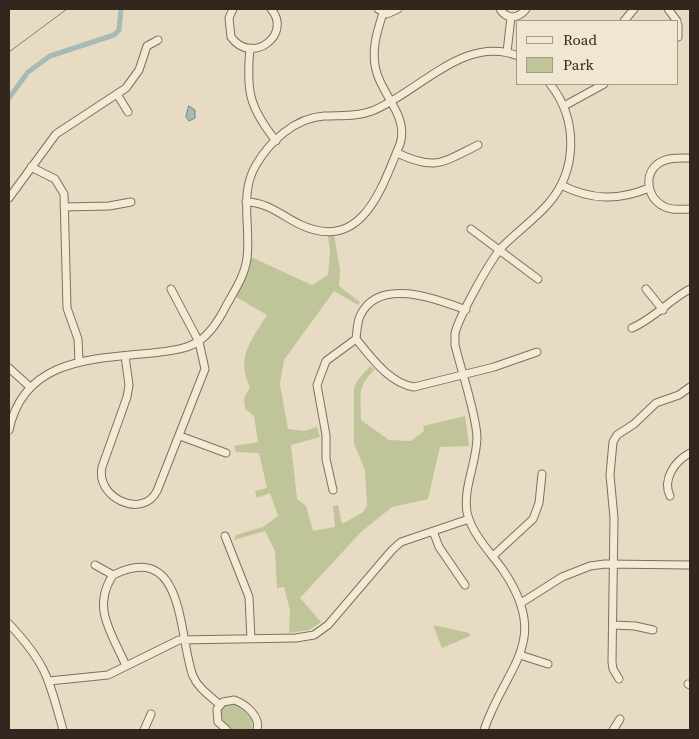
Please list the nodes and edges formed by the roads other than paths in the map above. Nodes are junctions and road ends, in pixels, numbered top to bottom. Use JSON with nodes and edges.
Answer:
{"nodes":[{"id":1,"x":233,"y":9,"type":"edge"},
{"id":2,"x":271,"y":9,"type":"edge"},
{"id":3,"x":398,"y":9,"type":"edge"},
{"id":4,"x":500,"y":9,"type":"edge"},
{"id":5,"x":526,"y":9,"type":"edge"},
{"id":6,"x":634,"y":9,"type":"edge"},
{"id":7,"x":668,"y":9,"type":"edge"},
{"id":8,"x":381,"y":11,"type":"edge"},
{"id":9,"x":511,"y":17,"type":"junction"},
{"id":10,"x":625,"y":20,"type":"edge"},
{"id":11,"x":676,"y":20,"type":"edge"},
{"id":12,"x":158,"y":40,"type":"dead end"},
{"id":13,"x":250,"y":48,"type":"junction"},
{"id":14,"x":507,"y":52,"type":"junction"},
{"id":15,"x":516,"y":55,"type":"edge"},
{"id":16,"x":551,"y":85,"type":"edge"},
{"id":17,"x":602,"y":85,"type":"edge"},
{"id":18,"x":117,"y":94,"type":"junction"},
{"id":19,"x":390,"y":101,"type":"junction"},
{"id":20,"x":564,"y":106,"type":"junction"},
{"id":21,"x":128,"y":112,"type":"dead end"},
{"id":22,"x":276,"y":141,"type":"junction"},
{"id":23,"x":478,"y":145,"type":"dead end"},
{"id":24,"x":397,"y":153,"type":"junction"},
{"id":25,"x":690,"y":158,"type":"edge"},
{"id":26,"x":32,"y":167,"type":"junction"},
{"id":27,"x":561,"y":185,"type":"junction"},
{"id":28,"x":649,"y":188,"type":"junction"},
{"id":29,"x":9,"y":198,"type":"edge"},
{"id":30,"x":131,"y":202,"type":"dead end"},
{"id":31,"x":246,"y":202,"type":"junction"},
{"id":32,"x":64,"y":207,"type":"junction"},
{"id":33,"x":690,"y":209,"type":"edge"},
{"id":34,"x":471,"y":229,"type":"dead end"},
{"id":35,"x":500,"y":251,"type":"junction"},
{"id":36,"x":538,"y":279,"type":"dead end"},
{"id":37,"x":171,"y":289,"type":"dead end"},
{"id":38,"x":646,"y":289,"type":"dead end"},
{"id":39,"x":690,"y":289,"type":"edge"},
{"id":40,"x":466,"y":310,"type":"junction"},
{"id":41,"x":663,"y":310,"type":"junction"},
{"id":42,"x":632,"y":328,"type":"dead end"},
{"id":43,"x":356,"y":339,"type":"junction"},
{"id":44,"x":198,"y":342,"type":"junction"},
{"id":45,"x":536,"y":352,"type":"dead end"},
{"id":46,"x":125,"y":356,"type":"junction"},
{"id":47,"x":79,"y":361,"type":"junction"},
{"id":48,"x":9,"y":368,"type":"edge"},
{"id":49,"x":463,"y":376,"type":"junction"},
{"id":50,"x":30,"y":387,"type":"junction"},
{"id":51,"x":690,"y":387,"type":"edge"},
{"id":52,"x":9,"y":430,"type":"edge"},
{"id":53,"x":180,"y":436,"type":"junction"},
{"id":54,"x":226,"y":453,"type":"dead end"},
{"id":55,"x":690,"y":453,"type":"edge"},
{"id":56,"x":542,"y":474,"type":"dead end"},
{"id":57,"x":333,"y":490,"type":"dead end"},
{"id":58,"x":670,"y":496,"type":"dead end"},
{"id":59,"x":469,"y":519,"type":"junction"},
{"id":60,"x":433,"y":530,"type":"junction"},
{"id":61,"x":225,"y":536,"type":"dead end"},
{"id":62,"x":493,"y":556,"type":"junction"},
{"id":63,"x":613,"y":564,"type":"junction"},
{"id":64,"x":95,"y":565,"type":"dead end"},
{"id":65,"x":690,"y":565,"type":"edge"},
{"id":66,"x":113,"y":575,"type":"junction"},
{"id":67,"x":465,"y":585,"type":"dead end"},
{"id":68,"x":521,"y":603,"type":"junction"},
{"id":69,"x":9,"y":624,"type":"edge"},
{"id":70,"x":612,"y":625,"type":"junction"},
{"id":71,"x":653,"y":630,"type":"dead end"},
{"id":72,"x":185,"y":639,"type":"junction"},
{"id":73,"x":251,"y":639,"type":"junction"},
{"id":74,"x":520,"y":655,"type":"junction"},
{"id":75,"x":548,"y":664,"type":"dead end"},
{"id":76,"x":126,"y":666,"type":"junction"},
{"id":77,"x":619,"y":679,"type":"dead end"},
{"id":78,"x":49,"y":680,"type":"junction"},
{"id":79,"x":219,"y":704,"type":"junction"},
{"id":80,"x":151,"y":714,"type":"dead end"},
{"id":81,"x":620,"y":720,"type":"dead end"},
{"id":82,"x":63,"y":730,"type":"edge"},
{"id":83,"x":144,"y":730,"type":"edge"},
{"id":84,"x":227,"y":730,"type":"edge"},
{"id":85,"x":257,"y":730,"type":"edge"},
{"id":86,"x":486,"y":730,"type":"edge"},
{"id":87,"x":612,"y":730,"type":"edge"}],
"edges":[{"from":1,"to":13,"type":"street"},
{"from":2,"to":13,"type":"street"},
{"from":3,"to":8,"type":"street"},
{"from":4,"to":9,"type":"street"},
{"from":5,"to":9,"type":"street"},
{"from":6,"to":10,"type":"street"},
{"from":7,"to":11,"type":"street"},
{"from":8,"to":19,"type":"street"},
{"from":9,"to":14,"type":"street"},
{"from":12,"to":18,"type":"street"},
{"from":13,"to":22,"type":"street"},
{"from":14,"to":15,"type":"street"},
{"from":14,"to":19,"type":"street"},
{"from":16,"to":20,"type":"street"},
{"from":17,"to":20,"type":"street"},
{"from":18,"to":21,"type":"street"},
{"from":18,"to":26,"type":"street"},
{"from":19,"to":22,"type":"street"},
{"from":19,"to":24,"type":"street"},
{"from":20,"to":27,"type":"street"},
{"from":22,"to":31,"type":"street"},
{"from":23,"to":24,"type":"street"},
{"from":24,"to":31,"type":"street"},
{"from":25,"to":28,"type":"street"},
{"from":26,"to":29,"type":"street"},
{"from":26,"to":32,"type":"street"},
{"from":27,"to":28,"type":"street"},
{"from":27,"to":35,"type":"street"},
{"from":28,"to":33,"type":"street"},
{"from":30,"to":32,"type":"street"},
{"from":31,"to":44,"type":"street"},
{"from":32,"to":47,"type":"street"},
{"from":34,"to":35,"type":"street"},
{"from":35,"to":36,"type":"street"},
{"from":35,"to":40,"type":"street"},
{"from":37,"to":44,"type":"street"},
{"from":38,"to":41,"type":"street"},
{"from":39,"to":41,"type":"street"},
{"from":40,"to":43,"type":"street"},
{"from":40,"to":49,"type":"street"},
{"from":41,"to":42,"type":"street"},
{"from":43,"to":49,"type":"street"},
{"from":43,"to":57,"type":"street"},
{"from":44,"to":46,"type":"street"},
{"from":44,"to":53,"type":"street"},
{"from":45,"to":49,"type":"street"},
{"from":46,"to":47,"type":"street"},
{"from":46,"to":53,"type":"street"},
{"from":47,"to":50,"type":"street"},
{"from":48,"to":50,"type":"street"},
{"from":49,"to":59,"type":"street"},
{"from":50,"to":52,"type":"street"},
{"from":51,"to":63,"type":"street"},
{"from":53,"to":54,"type":"street"},
{"from":55,"to":58,"type":"street"},
{"from":56,"to":62,"type":"street"},
{"from":59,"to":60,"type":"street"},
{"from":59,"to":62,"type":"street"},
{"from":60,"to":67,"type":"street"},
{"from":60,"to":73,"type":"street"},
{"from":61,"to":73,"type":"street"},
{"from":62,"to":68,"type":"street"},
{"from":63,"to":65,"type":"street"},
{"from":63,"to":68,"type":"street"},
{"from":63,"to":70,"type":"street"},
{"from":64,"to":66,"type":"street"},
{"from":66,"to":72,"type":"street"},
{"from":66,"to":76,"type":"street"},
{"from":68,"to":74,"type":"street"},
{"from":69,"to":78,"type":"street"},
{"from":70,"to":71,"type":"street"},
{"from":70,"to":77,"type":"street"},
{"from":72,"to":73,"type":"street"},
{"from":72,"to":76,"type":"street"},
{"from":72,"to":79,"type":"street"},
{"from":74,"to":75,"type":"street"},
{"from":74,"to":86,"type":"street"},
{"from":76,"to":78,"type":"street"},
{"from":78,"to":82,"type":"street"},
{"from":79,"to":84,"type":"street"},
{"from":79,"to":85,"type":"street"},
{"from":80,"to":83,"type":"street"},
{"from":81,"to":87,"type":"street"}]}
